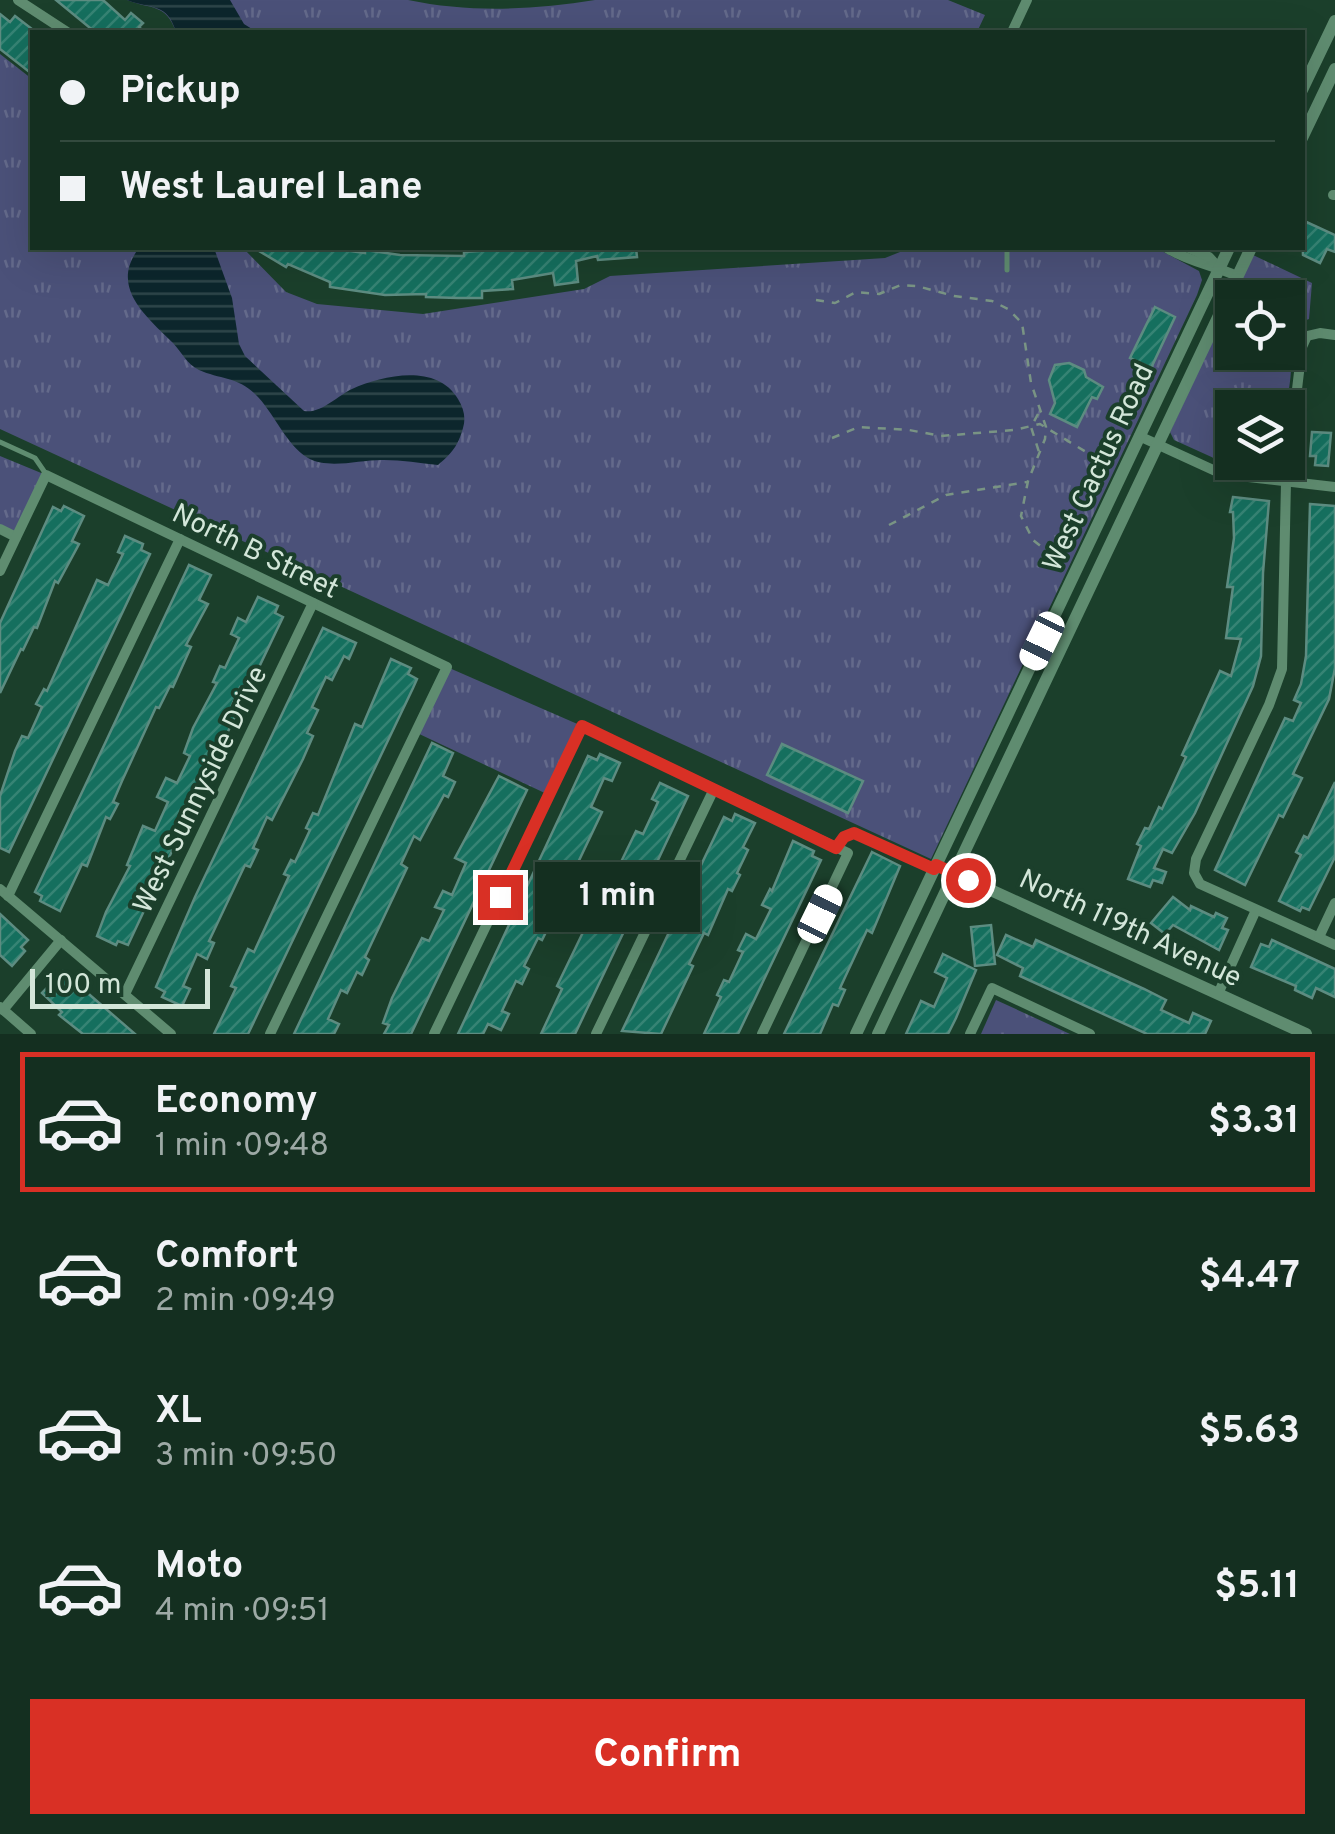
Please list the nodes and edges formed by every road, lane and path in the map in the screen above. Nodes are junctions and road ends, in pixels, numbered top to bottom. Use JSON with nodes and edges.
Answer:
{"nodes":[{"id":1,"x":18,"y":0,"type":"edge"},
{"id":2,"x":1027,"y":0,"type":"edge"},
{"id":3,"x":1335,"y":21,"type":"edge"},
{"id":4,"x":64,"y":30,"type":"edge"},
{"id":5,"x":1013,"y":30,"type":"edge"},
{"id":6,"x":1335,"y":69,"type":"edge"},
{"id":7,"x":1305,"y":84,"type":"edge"},
{"id":8,"x":1305,"y":132,"type":"edge"},
{"id":9,"x":1006,"y":250,"type":"edge"},
{"id":10,"x":1171,"y":250,"type":"edge"},
{"id":11,"x":1195,"y":250,"type":"edge"},
{"id":12,"x":1228,"y":250,"type":"edge"},
{"id":13,"x":1250,"y":250,"type":"edge"},
{"id":14,"x":1219,"y":268,"type":"junction"},
{"id":15,"x":1008,"y":270,"type":"dead end"},
{"id":16,"x":1237,"y":276,"type":"junction"},
{"id":17,"x":816,"y":300,"type":"dead end"},
{"id":18,"x":1335,"y":335,"type":"edge"},
{"id":19,"x":1039,"y":413,"type":"junction"},
{"id":20,"x":1031,"y":427,"type":"junction"},
{"id":21,"x":1046,"y":427,"type":"junction"},
{"id":22,"x":1139,"y":436,"type":"junction"},
{"id":23,"x":832,"y":438,"type":"dead end"},
{"id":24,"x":0,"y":442,"type":"edge"},
{"id":25,"x":1158,"y":445,"type":"junction"},
{"id":26,"x":1039,"y":452,"type":"junction"},
{"id":27,"x":1101,"y":461,"type":"dead end"},
{"id":28,"x":46,"y":474,"type":"junction"},
{"id":29,"x":1028,"y":481,"type":"junction"},
{"id":30,"x":1286,"y":482,"type":"junction"},
{"id":31,"x":1018,"y":485,"type":"junction"},
{"id":32,"x":1335,"y":487,"type":"edge"},
{"id":33,"x":1025,"y":491,"type":"junction"},
{"id":34,"x":889,"y":525,"type":"dead end"},
{"id":35,"x":0,"y":529,"type":"edge"},
{"id":36,"x":16,"y":536,"type":"junction"},
{"id":37,"x":180,"y":538,"type":"junction"},
{"id":38,"x":1047,"y":552,"type":"dead end"},
{"id":39,"x":0,"y":571,"type":"edge"},
{"id":40,"x":313,"y":603,"type":"junction"},
{"id":41,"x":714,"y":789,"type":"junction"},
{"id":42,"x":836,"y":848,"type":"junction"},
{"id":43,"x":935,"y":867,"type":"junction"},
{"id":44,"x":955,"y":873,"type":"junction"},
{"id":45,"x":4,"y":893,"type":"edge"},
{"id":46,"x":1335,"y":904,"type":"edge"},
{"id":47,"x":1256,"y":910,"type":"junction"},
{"id":48,"x":1319,"y":937,"type":"junction"},
{"id":49,"x":61,"y":940,"type":"junction"},
{"id":50,"x":1335,"y":944,"type":"edge"},
{"id":51,"x":125,"y":994,"type":"junction"},
{"id":52,"x":1218,"y":994,"type":"junction"},
{"id":53,"x":2,"y":1009,"type":"edge"},
{"id":54,"x":32,"y":1034,"type":"edge"},
{"id":55,"x":172,"y":1034,"type":"edge"},
{"id":56,"x":270,"y":1034,"type":"edge"},
{"id":57,"x":434,"y":1034,"type":"edge"},
{"id":58,"x":596,"y":1034,"type":"edge"},
{"id":59,"x":762,"y":1034,"type":"edge"},
{"id":60,"x":856,"y":1034,"type":"edge"},
{"id":61,"x":878,"y":1034,"type":"edge"},
{"id":62,"x":970,"y":1034,"type":"edge"},
{"id":63,"x":1090,"y":1034,"type":"edge"},
{"id":64,"x":1306,"y":1034,"type":"edge"}],
"edges":[{"from":1,"to":4,"type":"street"},
{"from":2,"to":5,"type":"street"},
{"from":3,"to":7,"type":"street"},
{"from":6,"to":8,"type":"street"},
{"from":9,"to":15,"type":"lane"},
{"from":10,"to":14,"type":"street"},
{"from":11,"to":14,"type":"street"},
{"from":12,"to":14,"type":"street","name":"West Cactus Road"},
{"from":13,"to":16,"type":"street","name":"West Cactus Road"},
{"from":14,"to":16,"type":"street"},
{"from":14,"to":22,"type":"street","name":"West Cactus Road"},
{"from":16,"to":25,"type":"street","name":"West Cactus Road"},
{"from":17,"to":19,"type":"path"},
{"from":18,"to":30,"type":"street"},
{"from":19,"to":20,"type":"path"},
{"from":19,"to":21,"type":"path"},
{"from":20,"to":21,"type":"path"},
{"from":20,"to":23,"type":"path"},
{"from":20,"to":26,"type":"path"},
{"from":21,"to":26,"type":"path"},
{"from":21,"to":27,"type":"path"},
{"from":22,"to":25,"type":"street"},
{"from":22,"to":43,"type":"street","name":"West Cactus Road"},
{"from":24,"to":28,"type":"lane"},
{"from":25,"to":30,"type":"street"},
{"from":25,"to":44,"type":"street","name":"West Cactus Road"},
{"from":26,"to":29,"type":"path"},
{"from":28,"to":36,"type":"street"},
{"from":28,"to":37,"type":"street","name":"North B Street"},
{"from":29,"to":31,"type":"path"},
{"from":29,"to":33,"type":"path"},
{"from":30,"to":32,"type":"street"},
{"from":30,"to":47,"type":"street"},
{"from":31,"to":33,"type":"path"},
{"from":31,"to":34,"type":"path"},
{"from":33,"to":38,"type":"path"},
{"from":35,"to":36,"type":"street"},
{"from":36,"to":39,"type":"street"},
{"from":37,"to":40,"type":"street","name":"North B Street"},
{"from":37,"to":45,"type":"street"},
{"from":40,"to":51,"type":"street","name":"West Sunnyside Drive"},
{"from":40,"to":56,"type":"street","name":"North B Street"},
{"from":41,"to":42,"type":"street"},
{"from":41,"to":57,"type":"street"},
{"from":41,"to":58,"type":"street"},
{"from":42,"to":43,"type":"lane"},
{"from":42,"to":59,"type":"street"},
{"from":43,"to":44,"type":"street","name":"North 119th Avenue"},
{"from":43,"to":60,"type":"street","name":"West Cactus Road"},
{"from":44,"to":52,"type":"street","name":"North 119th Avenue"},
{"from":44,"to":61,"type":"street","name":"West Cactus Road"},
{"from":45,"to":49,"type":"street"},
{"from":46,"to":48,"type":"street"},
{"from":47,"to":48,"type":"street"},
{"from":47,"to":52,"type":"street"},
{"from":48,"to":50,"type":"street"},
{"from":49,"to":51,"type":"street"},
{"from":49,"to":53,"type":"street"},
{"from":51,"to":55,"type":"street"},
{"from":52,"to":64,"type":"street","name":"North 119th Avenue"},
{"from":53,"to":54,"type":"street"},
{"from":62,"to":63,"type":"street"}]}
